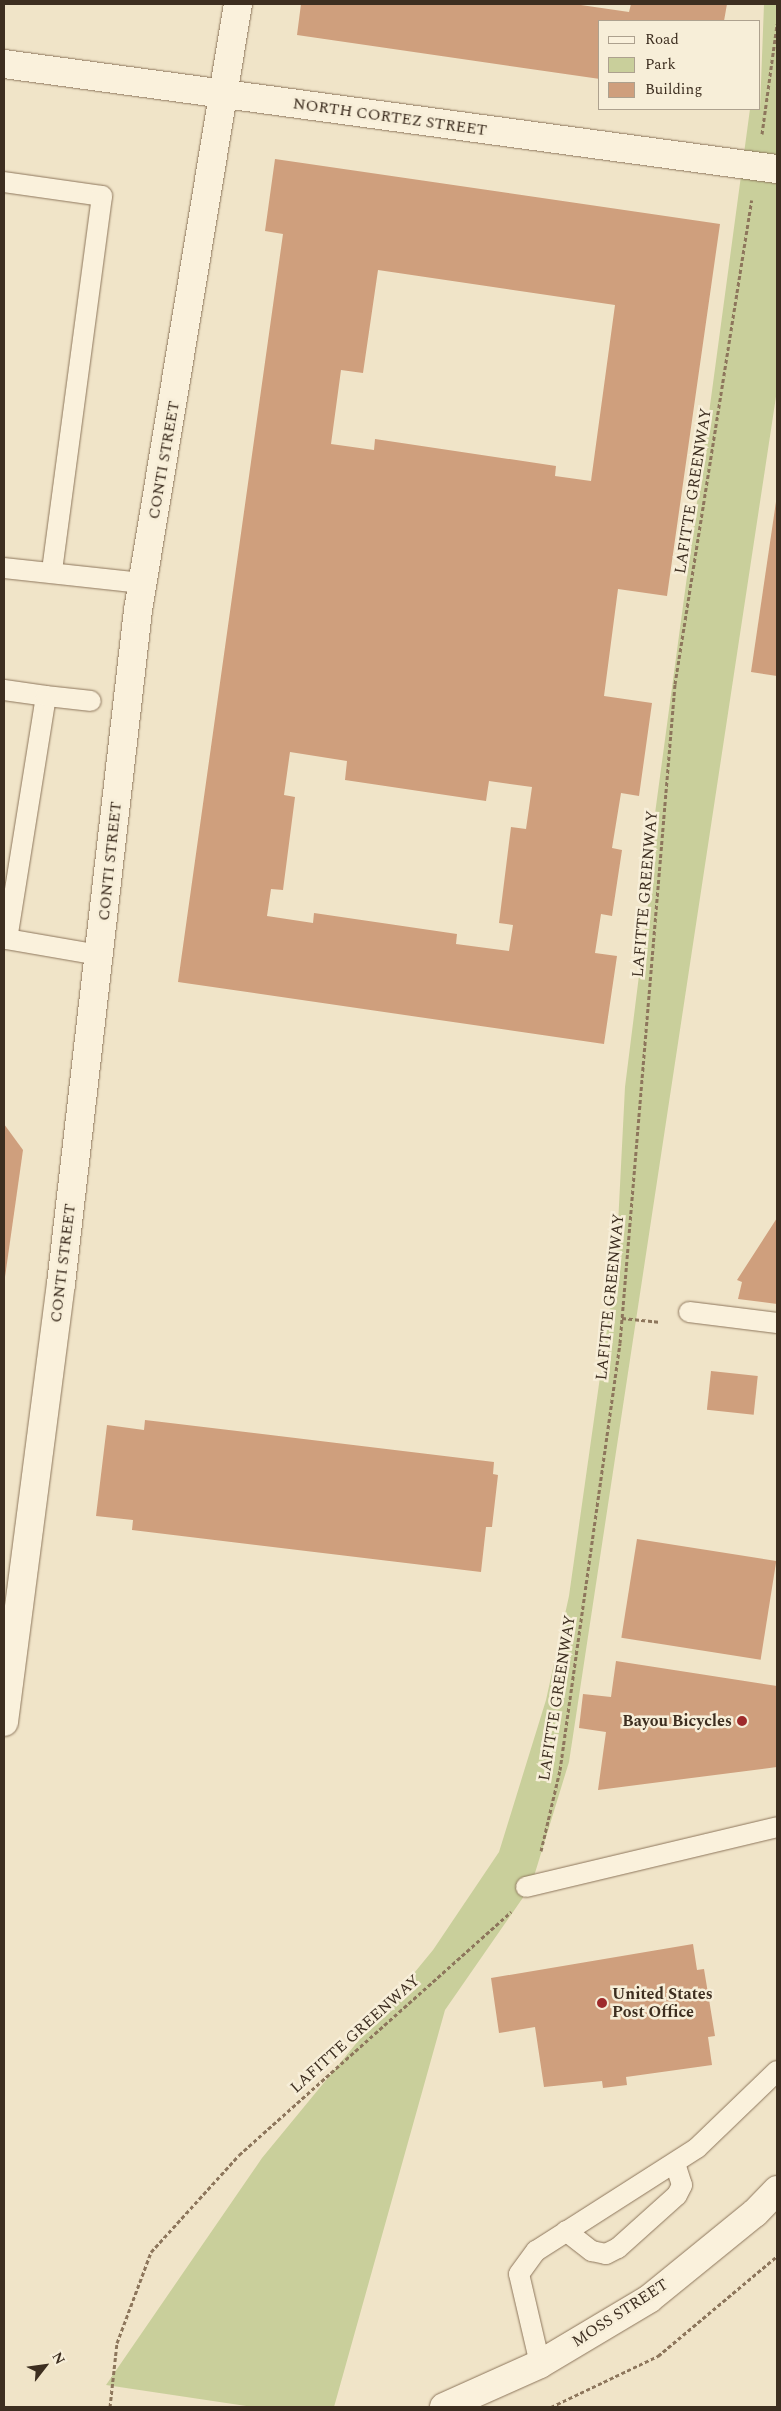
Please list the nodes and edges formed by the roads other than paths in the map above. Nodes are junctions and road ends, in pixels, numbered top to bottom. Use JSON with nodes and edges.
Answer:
{"nodes":[{"id":1,"x":238,"y":4,"type":"edge"},
{"id":2,"x":4,"y":64,"type":"edge"},
{"id":3,"x":225,"y":95,"type":"junction"},
{"id":4,"x":767,"y":167,"type":"edge"},
{"id":5,"x":4,"y":182,"type":"edge"},
{"id":6,"x":4,"y":568,"type":"edge"},
{"id":7,"x":52,"y":570,"type":"junction"},
{"id":8,"x":143,"y":583,"type":"junction"},
{"id":9,"x":4,"y":690,"type":"edge"},
{"id":10,"x":46,"y":696,"type":"junction"},
{"id":11,"x":90,"y":701,"type":"dead end"},
{"id":12,"x":5,"y":939,"type":"edge"},
{"id":13,"x":99,"y":955,"type":"junction"},
{"id":14,"x":689,"y":1312,"type":"dead end"},
{"id":15,"x":777,"y":1323,"type":"edge"},
{"id":16,"x":4,"y":1722,"type":"edge"},
{"id":17,"x":777,"y":1827,"type":"edge"},
{"id":18,"x":526,"y":1887,"type":"road end"},
{"id":19,"x":777,"y":2071,"type":"edge"},
{"id":20,"x":675,"y":2163,"type":"junction"},
{"id":21,"x":777,"y":2190,"type":"edge"},
{"id":22,"x":566,"y":2231,"type":"junction"},
{"id":23,"x":540,"y":2364,"type":"junction"},
{"id":24,"x":444,"y":2407,"type":"edge"}],
"edges":[{"from":1,"to":3,"type":"street","name":"CONTI STREET"},
{"from":2,"to":3,"type":"street","name":"NORTH CORTEZ STREET"},
{"from":3,"to":4,"type":"street","name":"NORTH CORTEZ STREET"},
{"from":3,"to":8,"type":"street","name":"CONTI STREET"},
{"from":5,"to":7,"type":"lane"},
{"from":6,"to":7,"type":"lane"},
{"from":7,"to":8,"type":"lane"},
{"from":8,"to":13,"type":"street","name":"CONTI STREET"},
{"from":9,"to":10,"type":"lane"},
{"from":10,"to":11,"type":"lane"},
{"from":10,"to":12,"type":"lane"},
{"from":12,"to":13,"type":"lane"},
{"from":13,"to":16,"type":"street","name":"CONTI STREET"},
{"from":14,"to":15,"type":"lane"},
{"from":17,"to":18,"type":"lane"},
{"from":19,"to":20,"type":"lane"},
{"from":20,"to":22,"type":"lane"},
{"from":20,"to":22,"type":"lane"},
{"from":21,"to":23,"type":"street","name":"MOSS STREET"},
{"from":22,"to":23,"type":"lane"},
{"from":23,"to":24,"type":"street","name":"MOSS STREET"}]}
